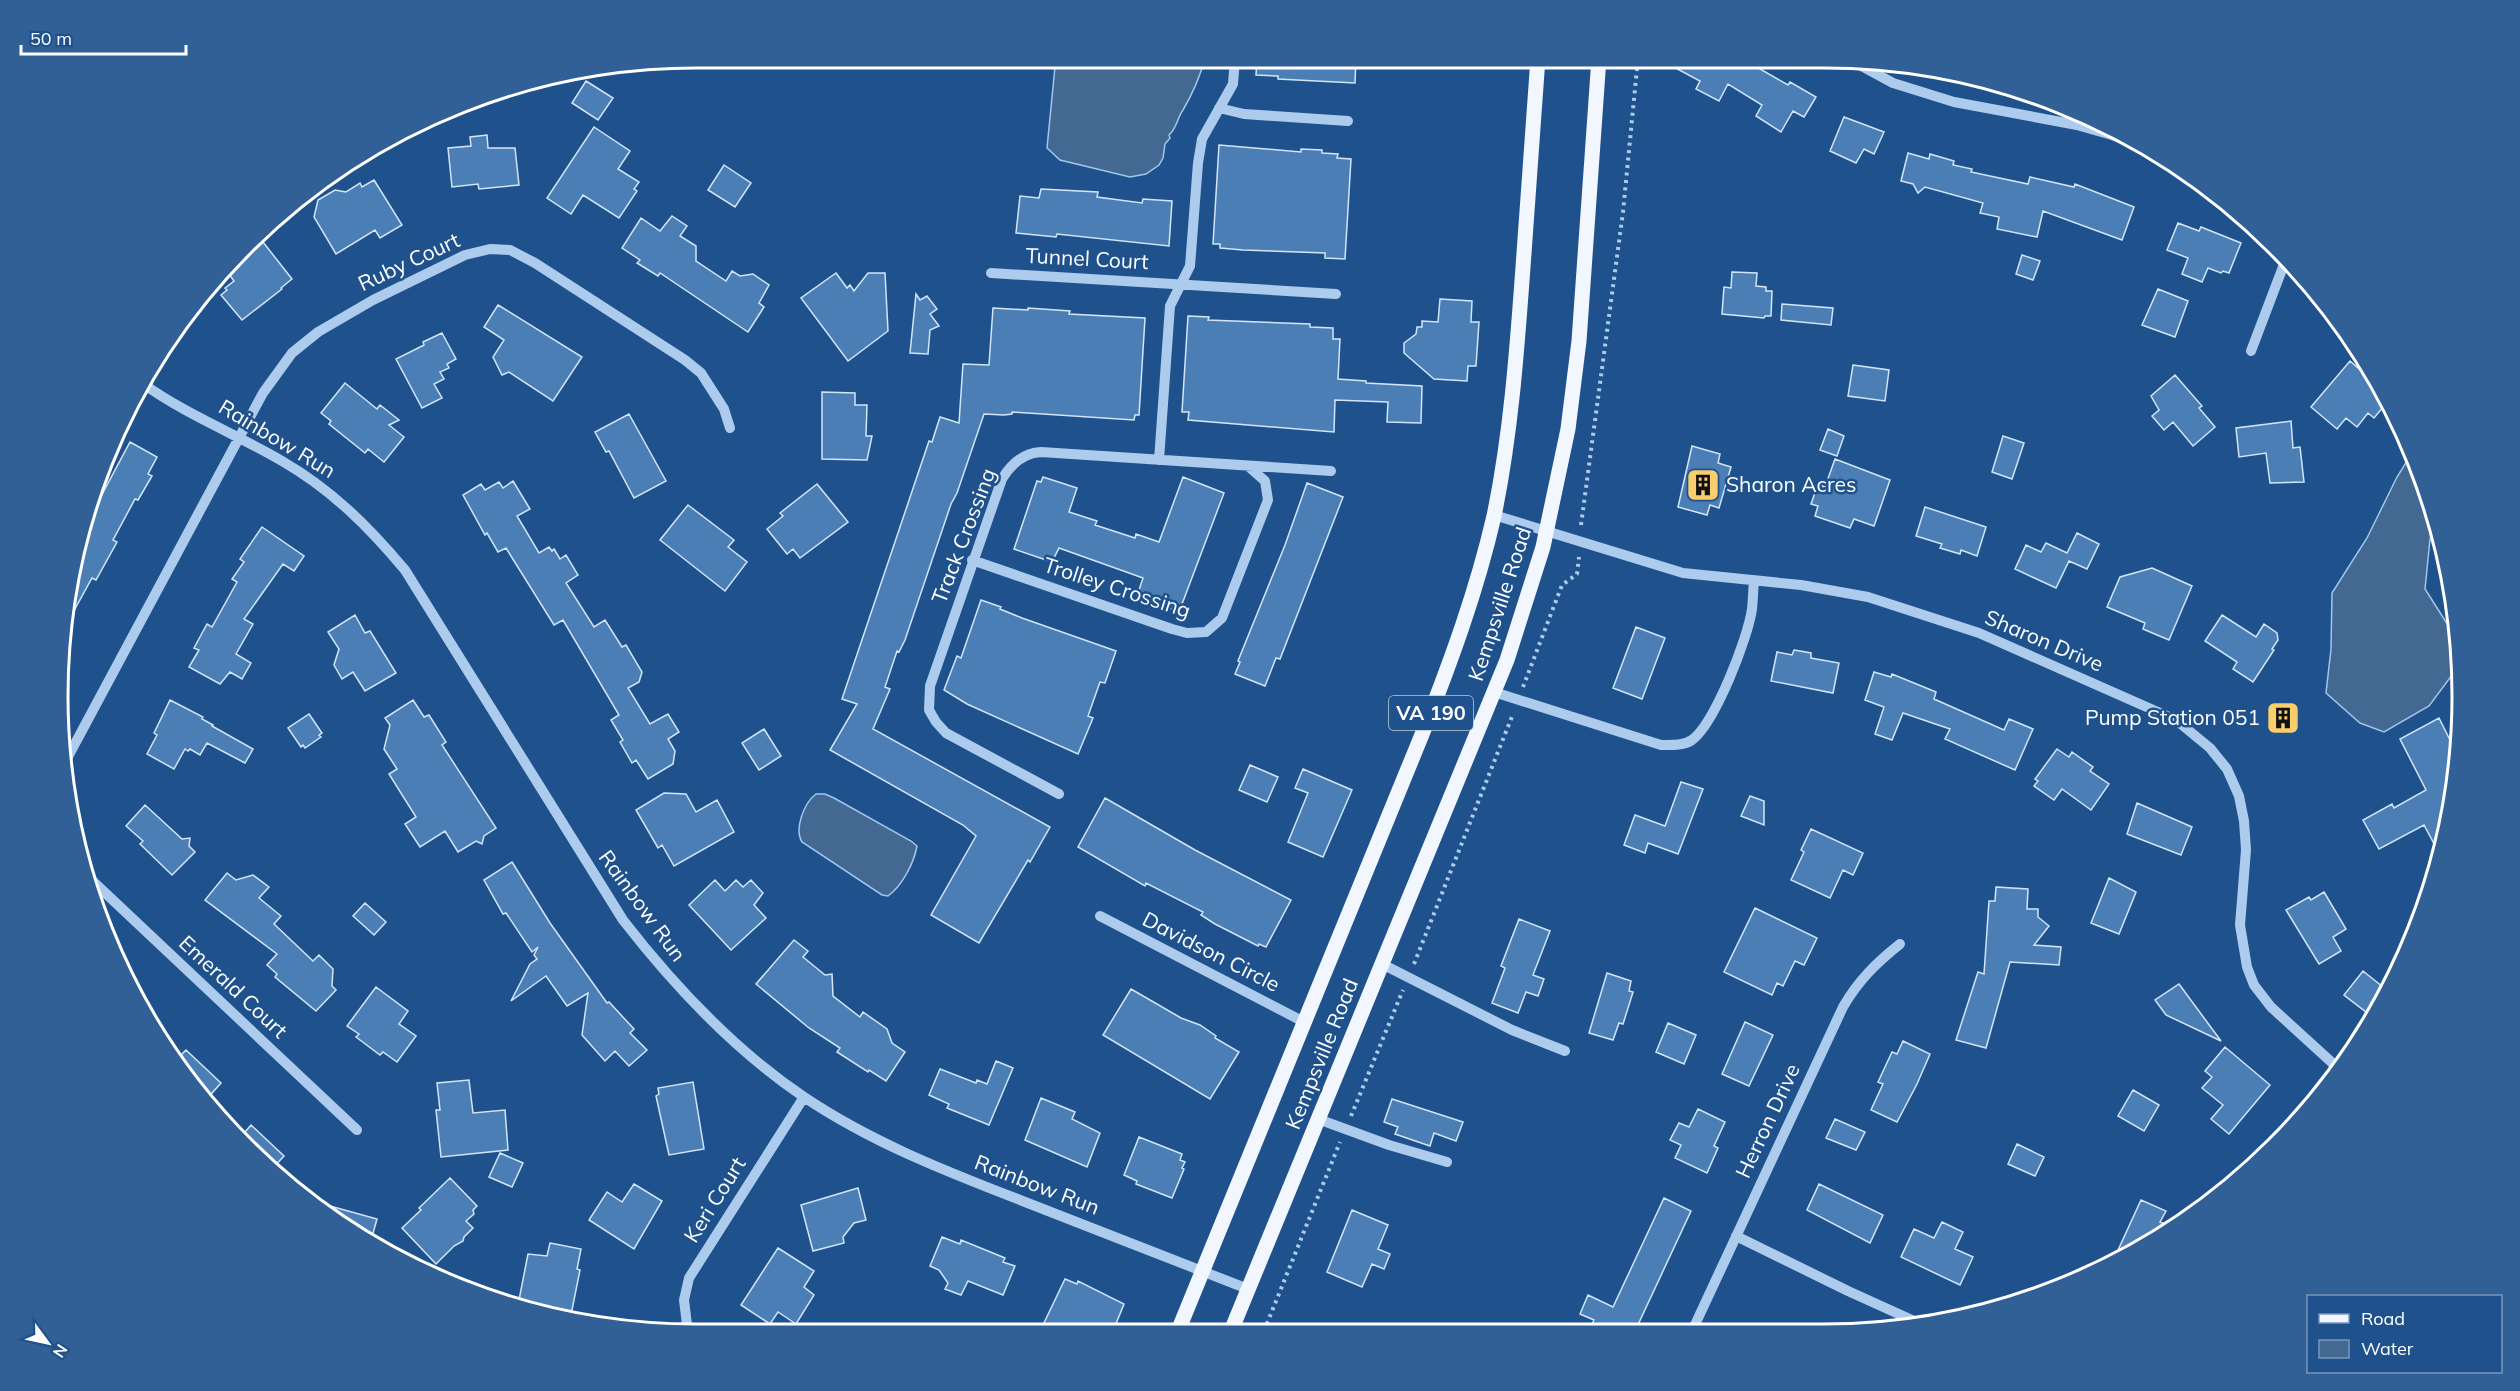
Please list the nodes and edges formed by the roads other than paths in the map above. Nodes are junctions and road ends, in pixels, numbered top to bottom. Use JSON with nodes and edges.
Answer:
{"nodes":[{"id":1,"x":1235,"y":68,"type":"edge"},
{"id":2,"x":1537,"y":68,"type":"edge"},
{"id":3,"x":1598,"y":68,"type":"edge"},
{"id":4,"x":1869,"y":69,"type":"edge"},
{"id":5,"x":1219,"y":108,"type":"junction"},
{"id":6,"x":1348,"y":121,"type":"dead end"},
{"id":7,"x":2103,"y":132,"type":"edge"},
{"id":8,"x":2283,"y":266,"type":"edge"},
{"id":9,"x":991,"y":273,"type":"dead end"},
{"id":10,"x":1181,"y":285,"type":"junction"},
{"id":11,"x":1336,"y":294,"type":"dead end"},
{"id":12,"x":2251,"y":351,"type":"dead end"},
{"id":13,"x":149,"y":387,"type":"edge"},
{"id":14,"x":730,"y":428,"type":"dead end"},
{"id":15,"x":239,"y":438,"type":"junction"},
{"id":16,"x":1159,"y":460,"type":"junction"},
{"id":17,"x":1248,"y":466,"type":"junction"},
{"id":18,"x":1330,"y":471,"type":"dead end"},
{"id":19,"x":1494,"y":515,"type":"junction"},
{"id":20,"x":1547,"y":531,"type":"junction"},
{"id":21,"x":972,"y":560,"type":"junction"},
{"id":22,"x":1754,"y":581,"type":"junction"},
{"id":23,"x":1494,"y":692,"type":"junction"},
{"id":24,"x":70,"y":751,"type":"edge"},
{"id":25,"x":1059,"y":794,"type":"dead end"},
{"id":26,"x":98,"y":886,"type":"edge"},
{"id":27,"x":1100,"y":916,"type":"dead end"},
{"id":28,"x":1899,"y":944,"type":"dead end"},
{"id":29,"x":1382,"y":964,"type":"junction"},
{"id":30,"x":1304,"y":1022,"type":"junction"},
{"id":31,"x":1565,"y":1051,"type":"dead end"},
{"id":32,"x":2333,"y":1064,"type":"edge"},
{"id":33,"x":804,"y":1097,"type":"junction"},
{"id":34,"x":1318,"y":1119,"type":"junction"},
{"id":35,"x":357,"y":1130,"type":"dead end"},
{"id":36,"x":1447,"y":1162,"type":"dead end"},
{"id":37,"x":1737,"y":1236,"type":"junction"},
{"id":38,"x":1201,"y":1271,"type":"junction"},
{"id":39,"x":1248,"y":1289,"type":"junction"},
{"id":40,"x":1907,"y":1318,"type":"edge"},
{"id":41,"x":687,"y":1324,"type":"edge"},
{"id":42,"x":1181,"y":1324,"type":"edge"},
{"id":43,"x":1234,"y":1324,"type":"edge"},
{"id":44,"x":1695,"y":1324,"type":"edge"}],
"edges":[{"from":1,"to":5,"type":"street"},
{"from":2,"to":19,"type":"main road","name":"Kempsville Road","number":"VA 190"},
{"from":3,"to":20,"type":"main road","name":"Kempsville Road","number":"VA 190"},
{"from":4,"to":7,"type":"street"},
{"from":5,"to":6,"type":"street"},
{"from":5,"to":10,"type":"street"},
{"from":8,"to":12,"type":"street"},
{"from":9,"to":10,"type":"street","name":"Tunnel Court"},
{"from":10,"to":11,"type":"street","name":"Tunnel Court"},
{"from":10,"to":16,"type":"street"},
{"from":13,"to":15,"type":"street","name":"Rainbow Run"},
{"from":14,"to":15,"type":"street","name":"Ruby Court"},
{"from":15,"to":24,"type":"street"},
{"from":15,"to":33,"type":"street","name":"Rainbow Run"},
{"from":16,"to":17,"type":"street","name":"Track Crossing"},
{"from":16,"to":21,"type":"street","name":"Track Crossing"},
{"from":17,"to":18,"type":"street","name":"Track Crossing"},
{"from":17,"to":21,"type":"street","name":"Trolley Crossing"},
{"from":19,"to":20,"type":"street","name":"Sharon Drive"},
{"from":19,"to":30,"type":"main road","name":"Kempsville Road","number":"VA 190"},
{"from":20,"to":22,"type":"street","name":"Sharon Drive"},
{"from":20,"to":23,"type":"main road","name":"Kempsville Road","number":"VA 190"},
{"from":21,"to":25,"type":"street","name":"Track Crossing"},
{"from":22,"to":23,"type":"street"},
{"from":22,"to":32,"type":"street","name":"Sharon Drive"},
{"from":23,"to":29,"type":"main road","name":"Kempsville Road","number":"VA 190"},
{"from":26,"to":35,"type":"street","name":"Emerald Court"},
{"from":27,"to":30,"type":"street","name":"Davidson Circle"},
{"from":28,"to":37,"type":"street","name":"Herron Drive"},
{"from":29,"to":31,"type":"street"},
{"from":29,"to":34,"type":"main road","name":"Kempsville Road","number":"VA 190"},
{"from":30,"to":38,"type":"main road","name":"Kempsville Road","number":"VA 190"},
{"from":33,"to":38,"type":"street","name":"Rainbow Run"},
{"from":33,"to":41,"type":"street","name":"Keri Court"},
{"from":34,"to":36,"type":"street"},
{"from":34,"to":39,"type":"main road","name":"Kempsville Road","number":"VA 190"},
{"from":37,"to":40,"type":"street"},
{"from":37,"to":44,"type":"street","name":"Herron Drive"},
{"from":38,"to":39,"type":"street","name":"Rainbow Run"},
{"from":38,"to":42,"type":"main road","name":"Kempsville Road","number":"VA 190"},
{"from":39,"to":43,"type":"main road","name":"Kempsville Road","number":"VA 190"}]}
